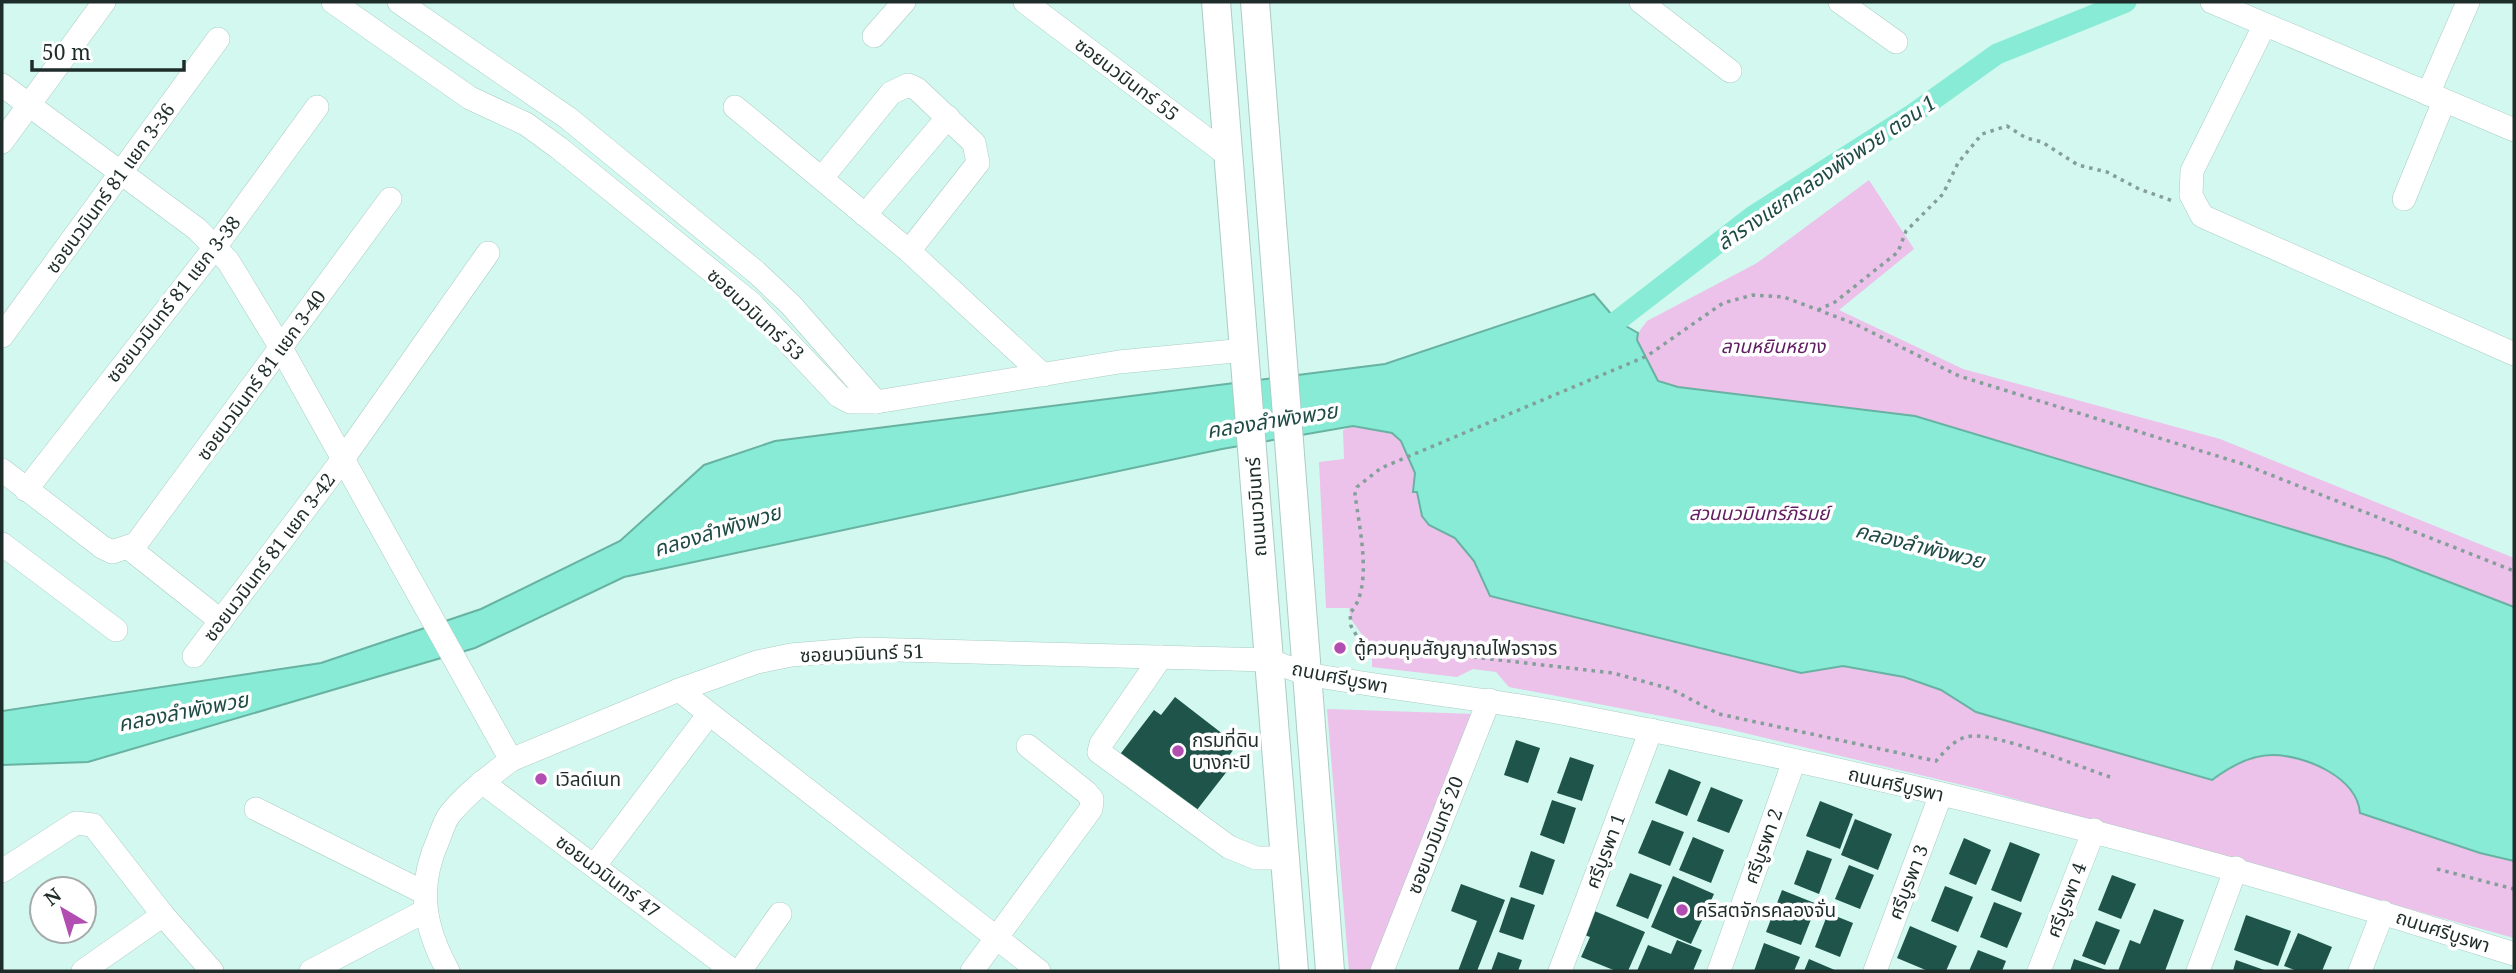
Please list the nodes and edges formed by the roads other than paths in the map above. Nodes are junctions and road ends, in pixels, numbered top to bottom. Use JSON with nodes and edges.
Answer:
{"nodes":[{"id":1,"x":104,"y":2,"type":"edge"},
{"id":2,"x":333,"y":2,"type":"edge"},
{"id":3,"x":399,"y":2,"type":"edge"},
{"id":4,"x":904,"y":2,"type":"edge"},
{"id":5,"x":1025,"y":2,"type":"edge"},
{"id":6,"x":1216,"y":2,"type":"edge"},
{"id":7,"x":1255,"y":2,"type":"edge"},
{"id":8,"x":1641,"y":2,"type":"edge"},
{"id":9,"x":1840,"y":2,"type":"edge"},
{"id":10,"x":2212,"y":2,"type":"edge"},
{"id":11,"x":2468,"y":2,"type":"edge"},
{"id":12,"x":2264,"y":26,"type":"junction"},
{"id":13,"x":874,"y":36,"type":"dead end"},
{"id":14,"x":218,"y":39,"type":"dead end"},
{"id":15,"x":1896,"y":42,"type":"dead end"},
{"id":16,"x":1730,"y":71,"type":"dead end"},
{"id":17,"x":2,"y":85,"type":"edge"},
{"id":18,"x":2436,"y":97,"type":"junction"},
{"id":19,"x":29,"y":106,"type":"junction"},
{"id":20,"x":317,"y":107,"type":"dead end"},
{"id":21,"x":735,"y":107,"type":"dead end"},
{"id":22,"x":948,"y":117,"type":"junction"},
{"id":23,"x":2514,"y":130,"type":"edge"},
{"id":24,"x":2,"y":142,"type":"edge"},
{"id":25,"x":1229,"y":156,"type":"junction"},
{"id":26,"x":121,"y":175,"type":"junction"},
{"id":27,"x":822,"y":178,"type":"junction"},
{"id":28,"x":390,"y":199,"type":"dead end"},
{"id":29,"x":2404,"y":199,"type":"dead end"},
{"id":30,"x":865,"y":215,"type":"junction"},
{"id":31,"x":216,"y":246,"type":"junction"},
{"id":32,"x":909,"y":251,"type":"junction"},
{"id":33,"x":488,"y":253,"type":"dead end"},
{"id":34,"x":2,"y":336,"type":"edge"},
{"id":35,"x":281,"y":348,"type":"junction"},
{"id":36,"x":2514,"y":354,"type":"edge"},
{"id":37,"x":1246,"y":363,"type":"junction"},
{"id":38,"x":1043,"y":375,"type":"junction"},
{"id":39,"x":876,"y":402,"type":"junction"},
{"id":40,"x":343,"y":459,"type":"junction"},
{"id":41,"x":2,"y":470,"type":"edge"},
{"id":42,"x":26,"y":490,"type":"junction"},
{"id":43,"x":2,"y":544,"type":"edge"},
{"id":44,"x":129,"y":548,"type":"junction"},
{"id":45,"x":220,"y":621,"type":"junction"},
{"id":46,"x":116,"y":630,"type":"dead end"},
{"id":47,"x":194,"y":656,"type":"dead end"},
{"id":48,"x":1161,"y":657,"type":"junction"},
{"id":49,"x":1268,"y":660,"type":"junction"},
{"id":50,"x":1307,"y":674,"type":"junction"},
{"id":51,"x":679,"y":690,"type":"junction"},
{"id":52,"x":1489,"y":700,"type":"junction"},
{"id":53,"x":709,"y":714,"type":"junction"},
{"id":54,"x":1651,"y":730,"type":"junction"},
{"id":55,"x":1028,"y":746,"type":"dead end"},
{"id":56,"x":511,"y":760,"type":"junction"},
{"id":57,"x":1794,"y":761,"type":"junction"},
{"id":58,"x":482,"y":782,"type":"junction"},
{"id":59,"x":1941,"y":794,"type":"junction"},
{"id":60,"x":256,"y":809,"type":"dead end"},
{"id":61,"x":2094,"y":830,"type":"junction"},
{"id":62,"x":1285,"y":858,"type":"junction"},
{"id":63,"x":5,"y":863,"type":"edge"},
{"id":64,"x":595,"y":865,"type":"junction"},
{"id":65,"x":2236,"y":868,"type":"junction"},
{"id":66,"x":424,"y":902,"type":"junction"},
{"id":67,"x":2383,"y":912,"type":"junction"},
{"id":68,"x":780,"y":914,"type":"dead end"},
{"id":69,"x":163,"y":915,"type":"junction"},
{"id":70,"x":996,"y":939,"type":"junction"},
{"id":71,"x":2514,"y":954,"type":"edge"},
{"id":72,"x":83,"y":971,"type":"edge"},
{"id":73,"x":212,"y":971,"type":"edge"},
{"id":74,"x":311,"y":971,"type":"edge"},
{"id":75,"x":448,"y":971,"type":"edge"},
{"id":76,"x":733,"y":971,"type":"edge"},
{"id":77,"x":740,"y":971,"type":"edge"},
{"id":78,"x":972,"y":971,"type":"edge"},
{"id":79,"x":1039,"y":971,"type":"edge"},
{"id":80,"x":1294,"y":971,"type":"edge"},
{"id":81,"x":1330,"y":971,"type":"edge"},
{"id":82,"x":1382,"y":971,"type":"edge"},
{"id":83,"x":1560,"y":971,"type":"edge"},
{"id":84,"x":1718,"y":971,"type":"edge"},
{"id":85,"x":1875,"y":971,"type":"edge"},
{"id":86,"x":2039,"y":971,"type":"edge"},
{"id":87,"x":2198,"y":971,"type":"edge"},
{"id":88,"x":2360,"y":971,"type":"edge"}],
"edges":[{"from":1,"to":19,"type":"street"},
{"from":2,"to":39,"type":"street","name":"ซอยนวมินทร์ 53"},
{"from":3,"to":39,"type":"street"},
{"from":4,"to":13,"type":"street"},
{"from":5,"to":25,"type":"street","name":"ซอยนวมินทร์ 55"},
{"from":6,"to":25,"type":"main road","name":"ถนนนวมินทร์"},
{"from":7,"to":50,"type":"main road","name":"ถนนนวมินทร์"},
{"from":8,"to":16,"type":"street"},
{"from":9,"to":15,"type":"street"},
{"from":10,"to":12,"type":"street"},
{"from":11,"to":18,"type":"street"},
{"from":12,"to":18,"type":"street"},
{"from":12,"to":36,"type":"street"},
{"from":14,"to":26,"type":"street","name":"ซอยนวมินทร์ 81 แยก 3-36"},
{"from":17,"to":19,"type":"street"},
{"from":18,"to":23,"type":"street"},
{"from":18,"to":29,"type":"street"},
{"from":19,"to":24,"type":"street"},
{"from":19,"to":26,"type":"street"},
{"from":20,"to":31,"type":"street","name":"ซอยนวมินทร์ 81 แยก 3-38"},
{"from":21,"to":27,"type":"street"},
{"from":22,"to":27,"type":"street"},
{"from":22,"to":30,"type":"street"},
{"from":22,"to":32,"type":"street"},
{"from":25,"to":37,"type":"main road","name":"ถนนนวมินทร์"},
{"from":26,"to":31,"type":"street"},
{"from":26,"to":34,"type":"street","name":"ซอยนวมินทร์ 81 แยก 3-36"},
{"from":27,"to":30,"type":"street"},
{"from":28,"to":35,"type":"street","name":"ซอยนวมินทร์ 81 แยก 3-40"},
{"from":30,"to":32,"type":"street"},
{"from":31,"to":35,"type":"street"},
{"from":31,"to":42,"type":"street","name":"ซอยนวมินทร์ 81 แยก 3-38"},
{"from":32,"to":38,"type":"street"},
{"from":33,"to":40,"type":"street","name":"ซอยนวมินทร์ 81 แยก 3-42"},
{"from":35,"to":40,"type":"street"},
{"from":35,"to":44,"type":"street","name":"ซอยนวมินทร์ 81 แยก 3-40"},
{"from":37,"to":38,"type":"street","name":"ซอยนวมินทร์ 53"},
{"from":37,"to":49,"type":"main road","name":"ถนนนวมินทร์"},
{"from":38,"to":39,"type":"street","name":"ซอยนวมินทร์ 53"},
{"from":40,"to":45,"type":"street","name":"ซอยนวมินทร์ 81 แยก 3-42"},
{"from":40,"to":56,"type":"street"},
{"from":41,"to":42,"type":"street"},
{"from":42,"to":44,"type":"street"},
{"from":43,"to":46,"type":"street"},
{"from":44,"to":45,"type":"street"},
{"from":45,"to":47,"type":"street","name":"ซอยนวมินทร์ 81 แยก 3-42"},
{"from":48,"to":49,"type":"street","name":"ซอยนวมินทร์ 51"},
{"from":48,"to":51,"type":"street","name":"ซอยนวมินทร์ 51"},
{"from":48,"to":62,"type":"street"},
{"from":49,"to":50,"type":"street","name":"ถนนศรีบูรพา"},
{"from":49,"to":62,"type":"main road","name":"ถนนนวมินทร์"},
{"from":50,"to":52,"type":"street","name":"ถนนศรีบูรพา"},
{"from":50,"to":81,"type":"main road","name":"ถนนนวมินทร์"},
{"from":51,"to":53,"type":"street"},
{"from":51,"to":56,"type":"street","name":"ซอยนวมินทร์ 51"},
{"from":52,"to":54,"type":"street","name":"ถนนศรีบูรพา"},
{"from":52,"to":82,"type":"street","name":"ซอยนวมินทร์ 20"},
{"from":53,"to":64,"type":"street"},
{"from":53,"to":70,"type":"street"},
{"from":54,"to":57,"type":"street","name":"ถนนศรีบูรพา"},
{"from":54,"to":83,"type":"street","name":"ศรีบูรพา 1"},
{"from":55,"to":70,"type":"street"},
{"from":56,"to":58,"type":"street","name":"ซอยนวมินทร์ 51"},
{"from":57,"to":59,"type":"street","name":"ถนนศรีบูรพา"},
{"from":57,"to":84,"type":"street","name":"ศรีบูรพา 2"},
{"from":58,"to":64,"type":"street","name":"ซอยนวมินทร์ 47"},
{"from":58,"to":66,"type":"street","name":"ซอยนวมินทร์ 51"},
{"from":59,"to":61,"type":"street","name":"ถนนศรีบูรพา"},
{"from":59,"to":85,"type":"street","name":"ศรีบูรพา 3"},
{"from":60,"to":66,"type":"street"},
{"from":61,"to":65,"type":"street","name":"ถนนศรีบูรพา"},
{"from":61,"to":86,"type":"street","name":"ศรีบูรพา 4"},
{"from":62,"to":80,"type":"main road","name":"ถนนนวมินทร์"},
{"from":63,"to":69,"type":"street"},
{"from":64,"to":76,"type":"street","name":"ซอยนวมินทร์ 47"},
{"from":65,"to":67,"type":"street","name":"ถนนศรีบูรพา"},
{"from":65,"to":87,"type":"street"},
{"from":66,"to":74,"type":"street"},
{"from":66,"to":75,"type":"street"},
{"from":67,"to":71,"type":"street","name":"ถนนศรีบูรพา"},
{"from":67,"to":88,"type":"street"},
{"from":68,"to":77,"type":"street"},
{"from":69,"to":72,"type":"street"},
{"from":69,"to":73,"type":"street"},
{"from":70,"to":78,"type":"street"},
{"from":70,"to":79,"type":"street"}]}
